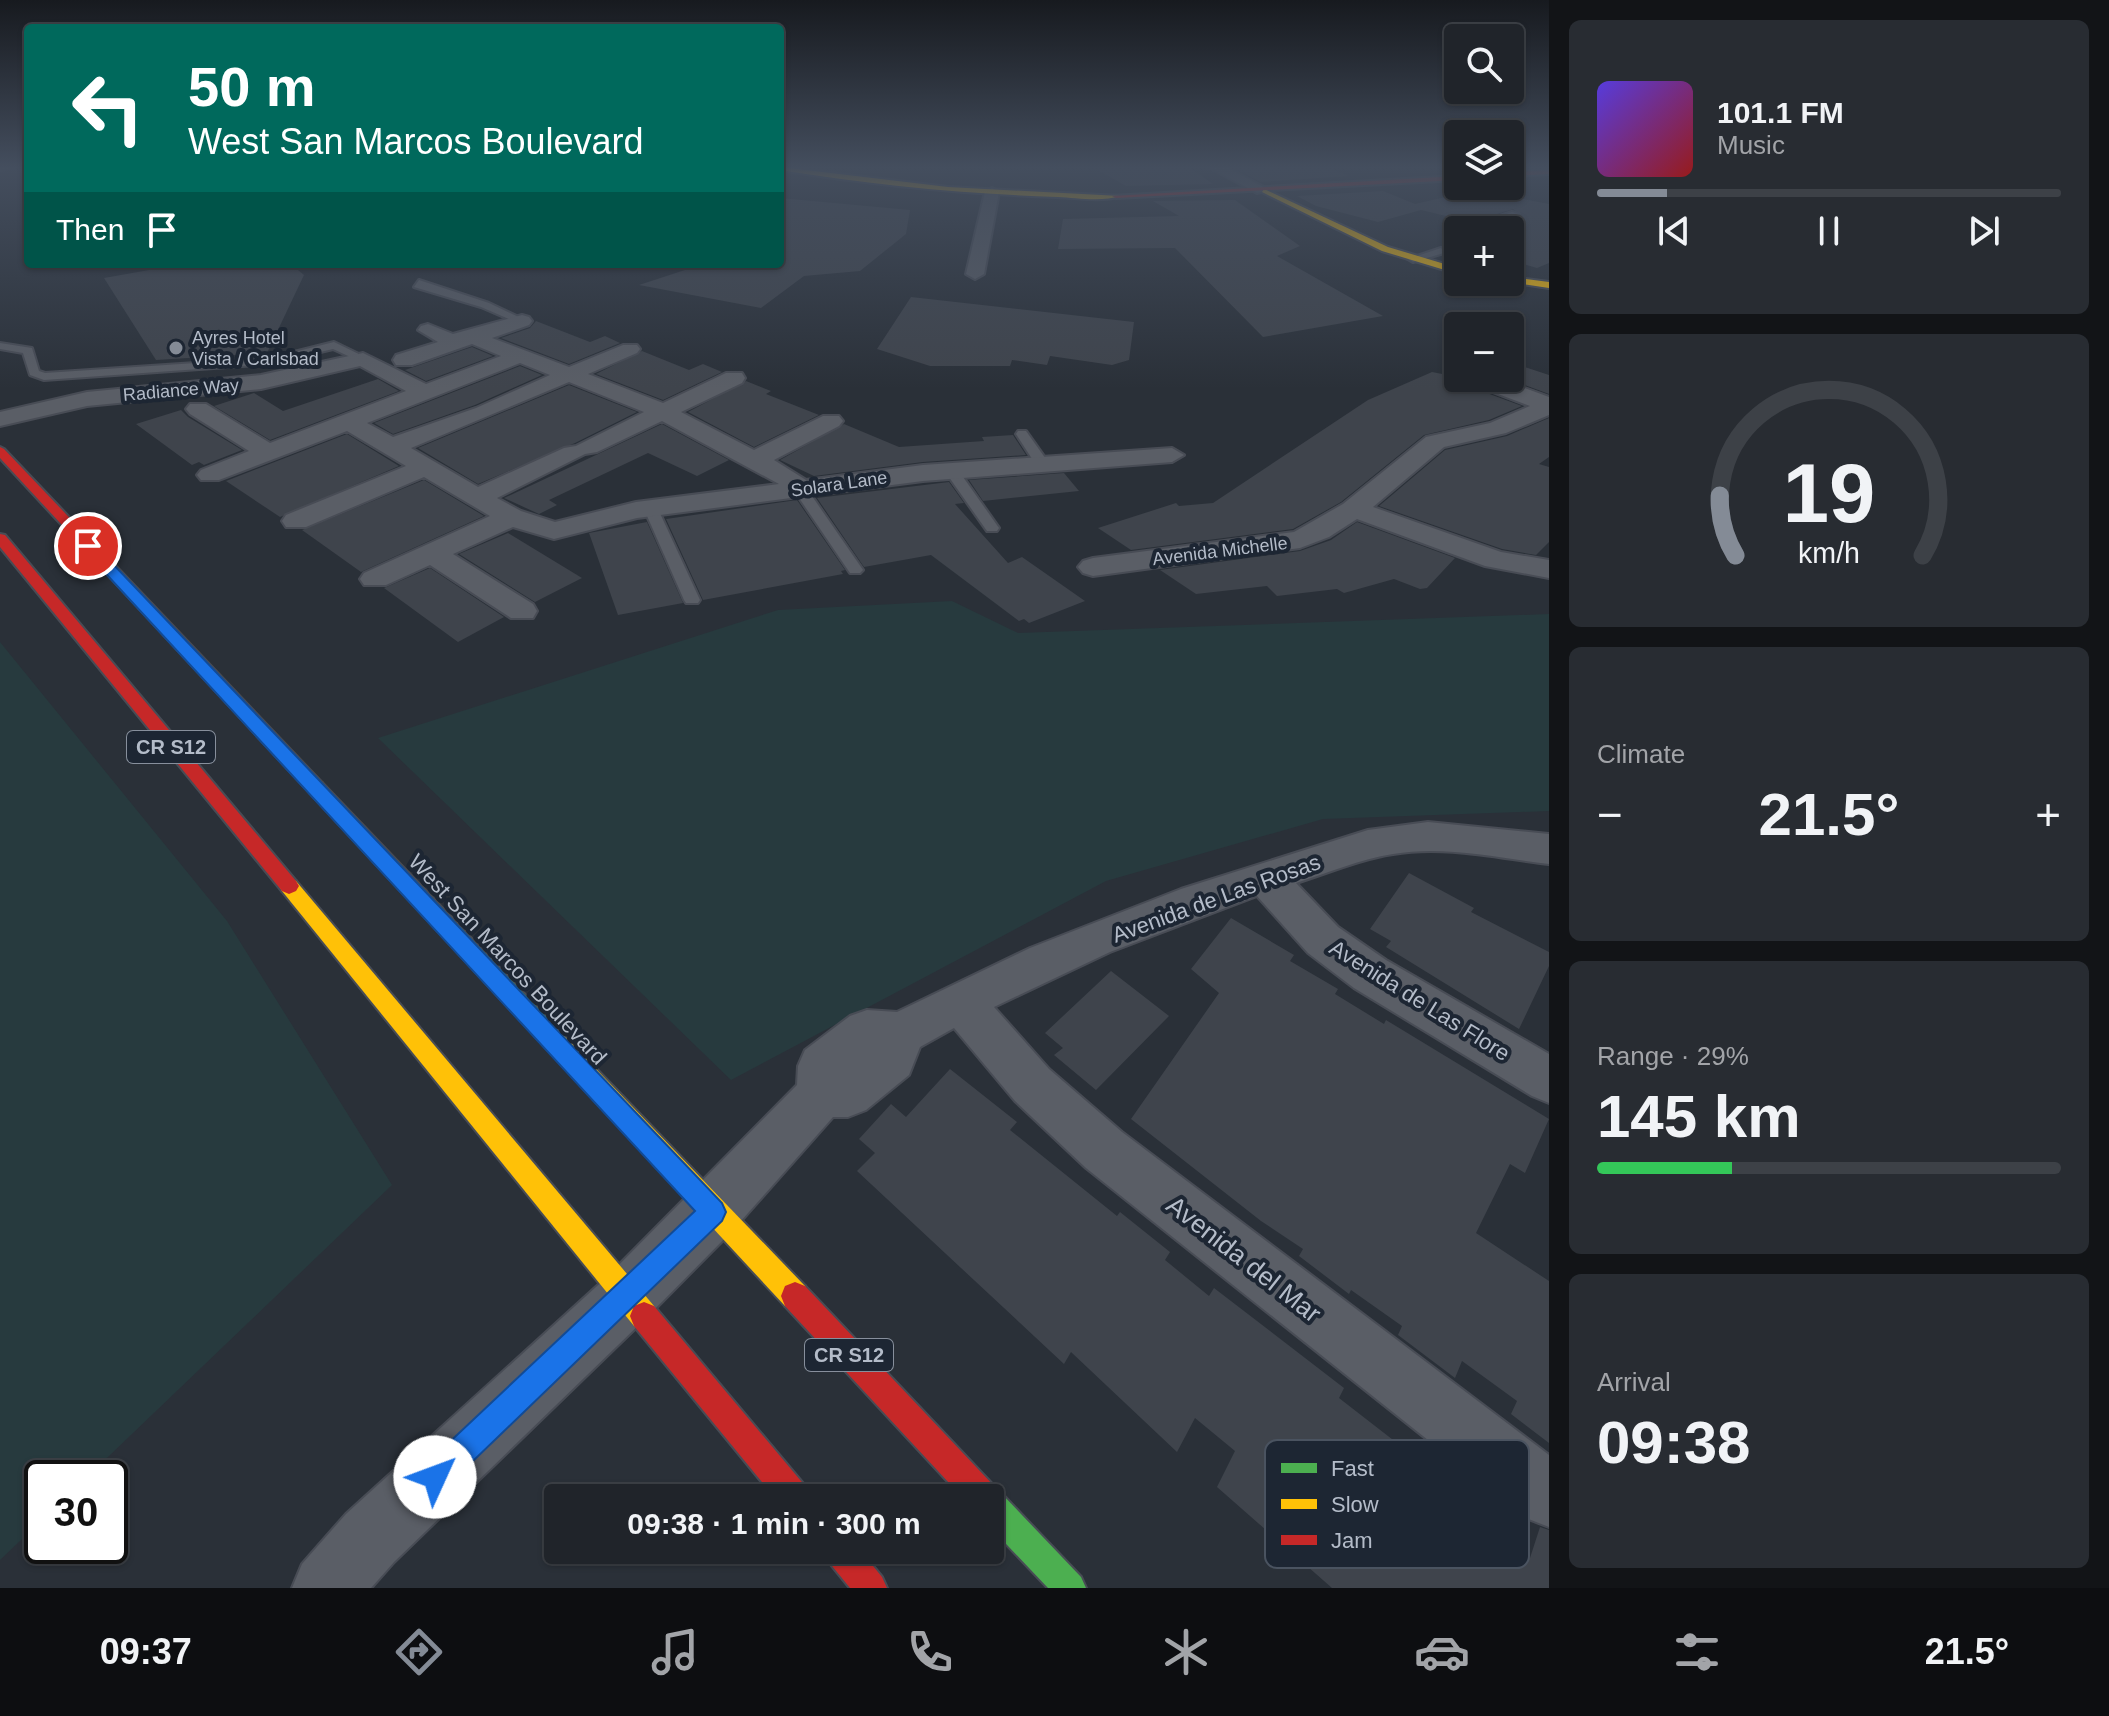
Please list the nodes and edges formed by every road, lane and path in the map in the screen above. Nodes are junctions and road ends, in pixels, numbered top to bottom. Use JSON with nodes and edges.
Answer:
{"nodes":[{"id":1,"x":982,"y":241,"type":"edge"},
{"id":2,"x":1369,"y":241,"type":"edge"},
{"id":3,"x":1441,"y":251,"type":"dead end"},
{"id":4,"x":1413,"y":259,"type":"junction"},
{"id":5,"x":1444,"y":267,"type":"edge"},
{"id":6,"x":975,"y":274,"type":"dead end"},
{"id":7,"x":422,"y":282,"type":"dead end"},
{"id":8,"x":1524,"y":282,"type":"edge"},
{"id":9,"x":1549,"y":285,"type":"edge"},
{"id":10,"x":522,"y":321,"type":"joint"},
{"id":11,"x":428,"y":330,"type":"dead end"},
{"id":12,"x":472,"y":337,"type":"junction"},
{"id":13,"x":0,"y":346,"type":"edge"},
{"id":14,"x":630,"y":349,"type":"dead end"},
{"id":15,"x":519,"y":356,"type":"junction"},
{"id":16,"x":363,"y":359,"type":"junction"},
{"id":17,"x":404,"y":360,"type":"dead end"},
{"id":18,"x":571,"y":374,"type":"junction"},
{"id":19,"x":734,"y":378,"type":"dead end"},
{"id":20,"x":424,"y":392,"type":"junction"},
{"id":21,"x":1513,"y":392,"type":"edge"},
{"id":22,"x":1549,"y":406,"type":"edge"},
{"id":23,"x":198,"y":409,"type":"dead end"},
{"id":24,"x":663,"y":411,"type":"junction"},
{"id":25,"x":0,"y":419,"type":"edge"},
{"id":26,"x":346,"y":420,"type":"junction"},
{"id":27,"x":831,"y":421,"type":"dead end"},
{"id":28,"x":1022,"y":434,"type":"dead end"},
{"id":29,"x":391,"y":447,"type":"junction"},
{"id":30,"x":0,"y":451,"type":"edge"},
{"id":31,"x":268,"y":453,"type":"junction"},
{"id":32,"x":1172,"y":455,"type":"dead end"},
{"id":33,"x":754,"y":460,"type":"junction"},
{"id":34,"x":1041,"y":462,"type":"junction"},
{"id":35,"x":426,"y":467,"type":"junction"},
{"id":36,"x":951,"y":470,"type":"junction"},
{"id":37,"x":210,"y":475,"type":"dead end"},
{"id":38,"x":800,"y":489,"type":"junction"},
{"id":39,"x":477,"y":497,"type":"junction"},
{"id":40,"x":651,"y":509,"type":"junction"},
{"id":41,"x":1357,"y":510,"type":"junction"},
{"id":42,"x":511,"y":517,"type":"junction"},
{"id":43,"x":296,"y":521,"type":"dead end"},
{"id":44,"x":992,"y":528,"type":"dead end"},
{"id":45,"x":0,"y":538,"type":"edge"},
{"id":46,"x":432,"y":553,"type":"junction"},
{"id":47,"x":1093,"y":567,"type":"dead end"},
{"id":48,"x":1549,"y":569,"type":"edge"},
{"id":49,"x":855,"y":570,"type":"dead end"},
{"id":50,"x":375,"y":579,"type":"dead end"},
{"id":51,"x":692,"y":600,"type":"dead end"},
{"id":52,"x":522,"y":611,"type":"dead end"},
{"id":53,"x":1549,"y":849,"type":"edge"},
{"id":54,"x":1265,"y":877,"type":"junction"},
{"id":55,"x":960,"y":1001,"type":"junction"},
{"id":56,"x":1549,"y":1080,"type":"edge"},
{"id":57,"x":713,"y":1212,"type":"junction"},
{"id":58,"x":627,"y":1297,"type":"junction"},
{"id":59,"x":1478,"y":1440,"type":"edge"},
{"id":60,"x":1529,"y":1479,"type":"edge"},
{"id":61,"x":783,"y":1484,"type":"edge"},
{"id":62,"x":971,"y":1484,"type":"edge"},
{"id":63,"x":1549,"y":1495,"type":"edge"},
{"id":64,"x":1004,"y":1519,"type":"edge"},
{"id":65,"x":851,"y":1564,"type":"edge"},
{"id":66,"x":326,"y":1588,"type":"edge"},
{"id":67,"x":871,"y":1588,"type":"edge"},
{"id":68,"x":1070,"y":1588,"type":"edge"}],
"edges":[{"from":1,"to":6,"type":"street"},
{"from":2,"to":4,"type":"main road"},
{"from":3,"to":4,"type":"lane"},
{"from":4,"to":5,"type":"main road"},
{"from":7,"to":10,"type":"lane"},
{"from":8,"to":9,"type":"main road"},
{"from":10,"to":12,"type":"street"},
{"from":11,"to":12,"type":"street"},
{"from":12,"to":15,"type":"street"},
{"from":12,"to":17,"type":"street"},
{"from":13,"to":16,"type":"lane"},
{"from":14,"to":18,"type":"street"},
{"from":15,"to":18,"type":"street"},
{"from":15,"to":20,"type":"street"},
{"from":16,"to":20,"type":"street"},
{"from":16,"to":25,"type":"street","name":"Radiance Way"},
{"from":18,"to":24,"type":"street"},
{"from":18,"to":29,"type":"street"},
{"from":19,"to":24,"type":"street"},
{"from":20,"to":26,"type":"street"},
{"from":21,"to":22,"type":"street"},
{"from":22,"to":41,"type":"street","name":"Avenida Michelle"},
{"from":23,"to":31,"type":"street"},
{"from":24,"to":33,"type":"street"},
{"from":24,"to":39,"type":"street"},
{"from":26,"to":29,"type":"street","name":"Solara Lane"},
{"from":26,"to":31,"type":"street"},
{"from":27,"to":33,"type":"street"},
{"from":28,"to":34,"type":"lane"},
{"from":29,"to":35,"type":"street","name":"Solara Lane"},
{"from":30,"to":57,"type":"main road","name":"West San Marcos Boulevard","number":"CR S12"},
{"from":31,"to":37,"type":"street"},
{"from":32,"to":34,"type":"street","name":"Solara Lane"},
{"from":33,"to":38,"type":"street"},
{"from":34,"to":36,"type":"street","name":"Solara Lane"},
{"from":35,"to":39,"type":"street","name":"Solara Lane"},
{"from":35,"to":43,"type":"street"},
{"from":36,"to":38,"type":"street","name":"Solara Lane"},
{"from":36,"to":44,"type":"lane"},
{"from":38,"to":40,"type":"street","name":"Solara Lane"},
{"from":38,"to":49,"type":"lane"},
{"from":39,"to":42,"type":"street","name":"Solara Lane"},
{"from":40,"to":42,"type":"street","name":"Solara Lane"},
{"from":40,"to":51,"type":"lane"},
{"from":41,"to":47,"type":"street","name":"Avenida Michelle"},
{"from":41,"to":48,"type":"street"},
{"from":42,"to":46,"type":"street"},
{"from":45,"to":58,"type":"main road","number":"CR S12"},
{"from":46,"to":50,"type":"street"},
{"from":46,"to":52,"type":"street"},
{"from":53,"to":54,"type":"street","name":"Avenida de Las Rosas"},
{"from":54,"to":55,"type":"street","name":"Avenida de Las Rosas"},
{"from":54,"to":56,"type":"street","name":"Avenida de Las Flore"},
{"from":55,"to":57,"type":"street","name":"Avenida de Las Rosas"},
{"from":55,"to":59,"type":"street","name":"Avenida del Mar"},
{"from":57,"to":58,"type":"street","name":"Avenida de Las Rosas"},
{"from":57,"to":62,"type":"main road","name":"West San Marcos Boulevard","number":"CR S12"},
{"from":58,"to":61,"type":"main road","number":"CR S12"},
{"from":58,"to":66,"type":"street","name":"Avenida de Las Rosas"},
{"from":60,"to":63,"type":"street","name":"Avenida del Mar"},
{"from":64,"to":68,"type":"main road"},
{"from":65,"to":67,"type":"main road"}]}
